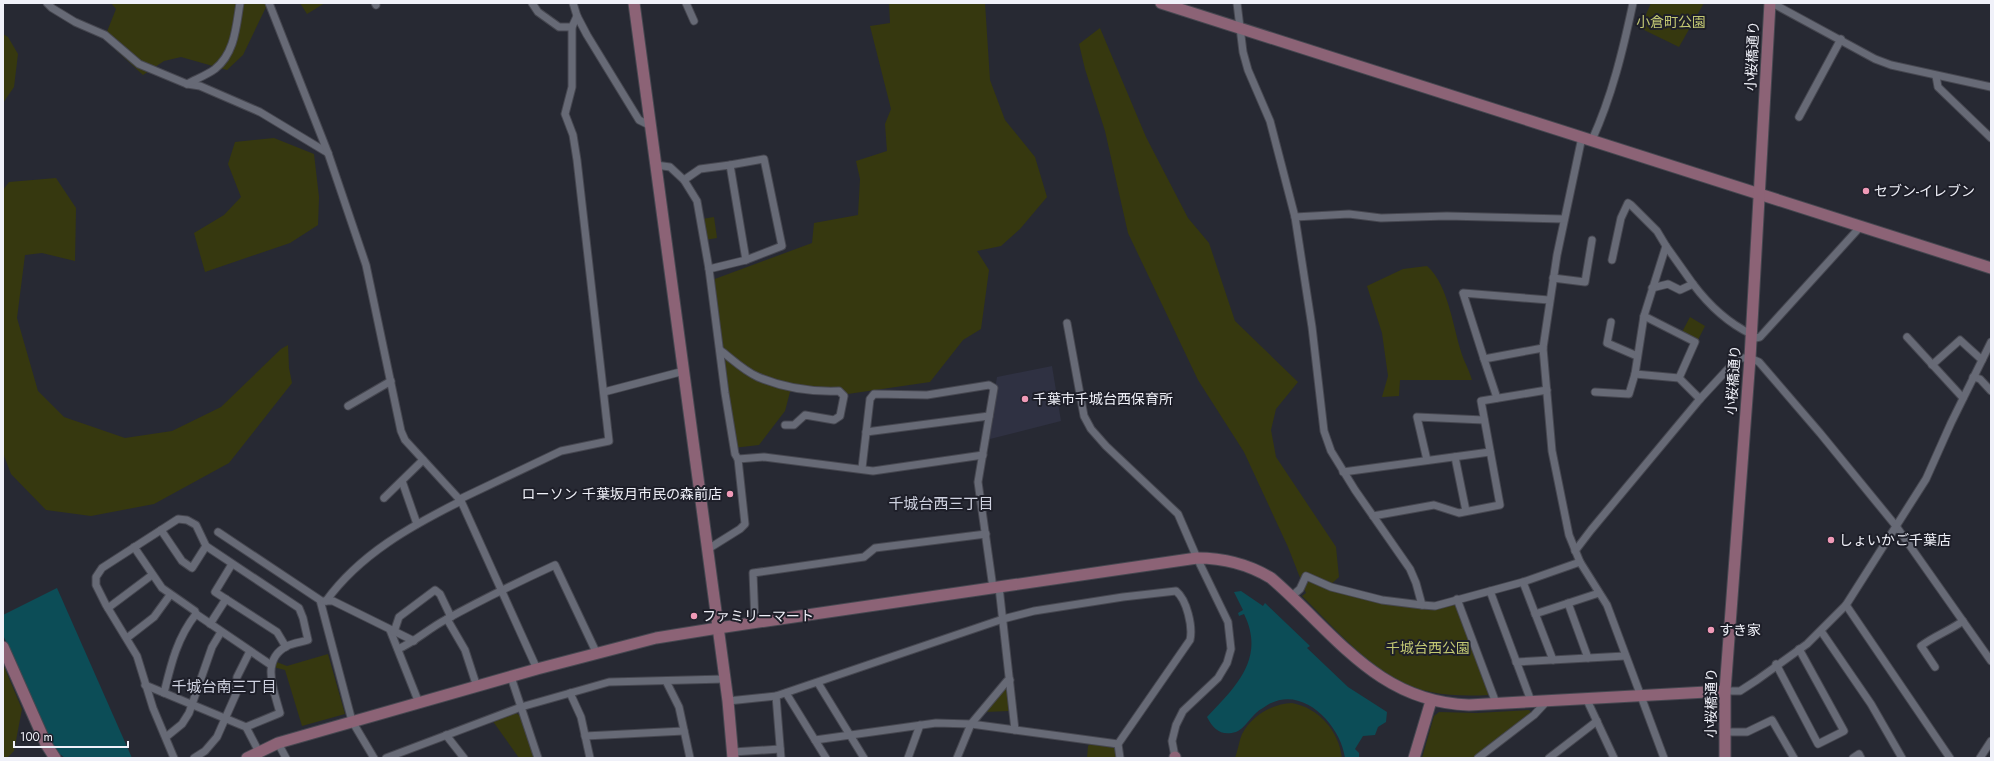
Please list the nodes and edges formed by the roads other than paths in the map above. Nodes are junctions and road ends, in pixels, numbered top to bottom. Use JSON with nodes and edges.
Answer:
{"nodes":[{"id":1,"x":47,"y":3,"type":"edge"},
{"id":2,"x":240,"y":3,"type":"edge"},
{"id":3,"x":269,"y":3,"type":"edge"},
{"id":4,"x":532,"y":3,"type":"edge"},
{"id":5,"x":634,"y":3,"type":"edge"},
{"id":6,"x":686,"y":3,"type":"edge"},
{"id":7,"x":1161,"y":3,"type":"edge"},
{"id":8,"x":1237,"y":3,"type":"edge"},
{"id":9,"x":1633,"y":3,"type":"edge"},
{"id":10,"x":1771,"y":3,"type":"edge"},
{"id":11,"x":574,"y":4,"type":"edge"},
{"id":12,"x":577,"y":16,"type":"junction"},
{"id":13,"x":694,"y":20,"type":"dead end"},
{"id":14,"x":572,"y":27,"type":"junction"},
{"id":15,"x":1239,"y":28,"type":"junction"},
{"id":16,"x":1841,"y":39,"type":"junction"},
{"id":17,"x":1936,"y":76,"type":"junction"},
{"id":18,"x":188,"y":84,"type":"junction"},
{"id":19,"x":1991,"y":87,"type":"edge"},
{"id":20,"x":1799,"y":117,"type":"dead end"},
{"id":21,"x":651,"y":126,"type":"junction"},
{"id":22,"x":1587,"y":138,"type":"junction"},
{"id":23,"x":1991,"y":138,"type":"edge"},
{"id":24,"x":328,"y":153,"type":"junction"},
{"id":25,"x":730,"y":165,"type":"junction"},
{"id":26,"x":656,"y":166,"type":"junction"},
{"id":27,"x":684,"y":180,"type":"junction"},
{"id":28,"x":1759,"y":193,"type":"junction"},
{"id":29,"x":1295,"y":217,"type":"junction"},
{"id":30,"x":1563,"y":219,"type":"junction"},
{"id":31,"x":1861,"y":226,"type":"junction"},
{"id":32,"x":1592,"y":240,"type":"dead end"},
{"id":33,"x":1666,"y":246,"type":"junction"},
{"id":34,"x":746,"y":260,"type":"junction"},
{"id":35,"x":1612,"y":260,"type":"dead end"},
{"id":36,"x":1991,"y":268,"type":"edge"},
{"id":37,"x":709,"y":269,"type":"junction"},
{"id":38,"x":1553,"y":278,"type":"junction"},
{"id":39,"x":1693,"y":284,"type":"junction"},
{"id":40,"x":1652,"y":288,"type":"junction"},
{"id":41,"x":1549,"y":300,"type":"junction"},
{"id":42,"x":1644,"y":316,"type":"junction"},
{"id":43,"x":1611,"y":322,"type":"dead end"},
{"id":44,"x":1067,"y":323,"type":"dead end"},
{"id":45,"x":1751,"y":336,"type":"junction"},
{"id":46,"x":1907,"y":337,"type":"dead end"},
{"id":47,"x":1990,"y":347,"type":"edge"},
{"id":48,"x":1543,"y":348,"type":"junction"},
{"id":49,"x":720,"y":350,"type":"junction"},
{"id":50,"x":1637,"y":356,"type":"junction"},
{"id":51,"x":1750,"y":358,"type":"junction"},
{"id":52,"x":1484,"y":359,"type":"junction"},
{"id":53,"x":1982,"y":360,"type":"junction"},
{"id":54,"x":1932,"y":365,"type":"junction"},
{"id":55,"x":684,"y":371,"type":"junction"},
{"id":56,"x":1635,"y":374,"type":"junction"},
{"id":57,"x":1973,"y":376,"type":"junction"},
{"id":58,"x":1678,"y":378,"type":"junction"},
{"id":59,"x":391,"y":381,"type":"junction"},
{"id":60,"x":1547,"y":390,"type":"junction"},
{"id":61,"x":1991,"y":391,"type":"edge"},
{"id":62,"x":604,"y":392,"type":"junction"},
{"id":63,"x":1595,"y":392,"type":"dead end"},
{"id":64,"x":1497,"y":398,"type":"junction"},
{"id":65,"x":1963,"y":398,"type":"junction"},
{"id":66,"x":1700,"y":400,"type":"junction"},
{"id":67,"x":348,"y":406,"type":"dead end"},
{"id":68,"x":989,"y":416,"type":"junction"},
{"id":69,"x":1484,"y":420,"type":"junction"},
{"id":70,"x":785,"y":425,"type":"dead end"},
{"id":71,"x":866,"y":432,"type":"junction"},
{"id":72,"x":1490,"y":452,"type":"junction"},
{"id":73,"x":983,"y":455,"type":"junction"},
{"id":74,"x":1455,"y":456,"type":"junction"},
{"id":75,"x":738,"y":459,"type":"junction"},
{"id":76,"x":423,"y":460,"type":"junction"},
{"id":77,"x":1427,"y":460,"type":"junction"},
{"id":78,"x":862,"y":468,"type":"junction"},
{"id":79,"x":1343,"y":472,"type":"junction"},
{"id":80,"x":402,"y":481,"type":"junction"},
{"id":81,"x":384,"y":498,"type":"dead end"},
{"id":82,"x":460,"y":500,"type":"junction"},
{"id":83,"x":1466,"y":511,"type":"junction"},
{"id":84,"x":1373,"y":516,"type":"junction"},
{"id":85,"x":417,"y":524,"type":"junction"},
{"id":86,"x":1896,"y":526,"type":"junction"},
{"id":87,"x":161,"y":530,"type":"junction"},
{"id":88,"x":218,"y":532,"type":"dead end"},
{"id":89,"x":986,"y":534,"type":"junction"},
{"id":90,"x":206,"y":546,"type":"junction"},
{"id":91,"x":134,"y":547,"type":"junction"},
{"id":92,"x":708,"y":549,"type":"junction"},
{"id":93,"x":1576,"y":551,"type":"junction"},
{"id":94,"x":1197,"y":558,"type":"junction"},
{"id":95,"x":1580,"y":562,"type":"junction"},
{"id":96,"x":232,"y":564,"type":"junction"},
{"id":97,"x":152,"y":575,"type":"junction"},
{"id":98,"x":1523,"y":582,"type":"junction"},
{"id":99,"x":996,"y":588,"type":"junction"},
{"id":100,"x":500,"y":590,"type":"junction"},
{"id":101,"x":1490,"y":591,"type":"junction"},
{"id":102,"x":1599,"y":593,"type":"junction"},
{"id":103,"x":170,"y":595,"type":"junction"},
{"id":104,"x":1292,"y":596,"type":"junction"},
{"id":105,"x":226,"y":599,"type":"junction"},
{"id":106,"x":1457,"y":600,"type":"junction"},
{"id":107,"x":323,"y":601,"type":"junction"},
{"id":108,"x":1568,"y":603,"type":"junction"},
{"id":109,"x":1422,"y":604,"type":"junction"},
{"id":110,"x":1846,"y":605,"type":"junction"},
{"id":111,"x":108,"y":608,"type":"junction"},
{"id":112,"x":196,"y":614,"type":"junction"},
{"id":113,"x":1535,"y":614,"type":"junction"},
{"id":114,"x":449,"y":618,"type":"junction"},
{"id":115,"x":1003,"y":619,"type":"junction"},
{"id":116,"x":1963,"y":621,"type":"junction"},
{"id":117,"x":755,"y":622,"type":"junction"},
{"id":118,"x":210,"y":624,"type":"junction"},
{"id":119,"x":718,"y":628,"type":"junction"},
{"id":120,"x":392,"y":631,"type":"junction"},
{"id":121,"x":1821,"y":631,"type":"junction"},
{"id":122,"x":221,"y":632,"type":"junction"},
{"id":123,"x":127,"y":638,"type":"junction"},
{"id":124,"x":414,"y":641,"type":"junction"},
{"id":125,"x":3,"y":647,"type":"edge"},
{"id":126,"x":286,"y":647,"type":"junction"},
{"id":127,"x":398,"y":649,"type":"junction"},
{"id":128,"x":1799,"y":649,"type":"junction"},
{"id":129,"x":250,"y":652,"type":"junction"},
{"id":130,"x":597,"y":654,"type":"junction"},
{"id":131,"x":1625,"y":656,"type":"junction"},
{"id":132,"x":1588,"y":658,"type":"junction"},
{"id":133,"x":1553,"y":660,"type":"junction"},
{"id":134,"x":1991,"y":661,"type":"edge"},
{"id":135,"x":1516,"y":662,"type":"junction"},
{"id":136,"x":1776,"y":664,"type":"junction"},
{"id":137,"x":271,"y":665,"type":"junction"},
{"id":138,"x":1935,"y":668,"type":"dead end"},
{"id":139,"x":537,"y":669,"type":"junction"},
{"id":140,"x":511,"y":678,"type":"junction"},
{"id":141,"x":725,"y":679,"type":"junction"},
{"id":142,"x":1010,"y":680,"type":"junction"},
{"id":143,"x":666,"y":681,"type":"junction"},
{"id":144,"x":818,"y":683,"type":"junction"},
{"id":145,"x":146,"y":685,"type":"junction"},
{"id":146,"x":477,"y":687,"type":"junction"},
{"id":147,"x":1725,"y":691,"type":"junction"},
{"id":148,"x":164,"y":693,"type":"junction"},
{"id":149,"x":570,"y":693,"type":"junction"},
{"id":150,"x":786,"y":693,"type":"junction"},
{"id":151,"x":776,"y":696,"type":"junction"},
{"id":152,"x":1639,"y":696,"type":"junction"},
{"id":153,"x":1586,"y":698,"type":"junction"},
{"id":154,"x":1548,"y":700,"type":"junction"},
{"id":155,"x":728,"y":701,"type":"junction"},
{"id":156,"x":1431,"y":701,"type":"junction"},
{"id":157,"x":1531,"y":701,"type":"junction"},
{"id":158,"x":419,"y":703,"type":"junction"},
{"id":159,"x":1496,"y":703,"type":"junction"},
{"id":160,"x":192,"y":705,"type":"junction"},
{"id":161,"x":521,"y":707,"type":"junction"},
{"id":162,"x":226,"y":718,"type":"junction"},
{"id":163,"x":352,"y":721,"type":"junction"},
{"id":164,"x":1597,"y":721,"type":"junction"},
{"id":165,"x":971,"y":724,"type":"junction"},
{"id":166,"x":920,"y":725,"type":"junction"},
{"id":167,"x":246,"y":727,"type":"junction"},
{"id":168,"x":1015,"y":730,"type":"junction"},
{"id":169,"x":684,"y":731,"type":"junction"},
{"id":170,"x":1725,"y":732,"type":"junction"},
{"id":171,"x":849,"y":734,"type":"junction"},
{"id":172,"x":446,"y":735,"type":"junction"},
{"id":173,"x":585,"y":736,"type":"junction"},
{"id":174,"x":166,"y":737,"type":"junction"},
{"id":175,"x":815,"y":740,"type":"junction"},
{"id":176,"x":1991,"y":741,"type":"edge"},
{"id":177,"x":278,"y":743,"type":"junction"},
{"id":178,"x":1118,"y":744,"type":"junction"},
{"id":179,"x":780,"y":749,"type":"junction"},
{"id":180,"x":259,"y":752,"type":"junction"},
{"id":181,"x":733,"y":755,"type":"edge"},
{"id":182,"x":55,"y":758,"type":"edge"},
{"id":183,"x":174,"y":758,"type":"edge"},
{"id":184,"x":194,"y":758,"type":"edge"},
{"id":185,"x":247,"y":758,"type":"edge"},
{"id":186,"x":286,"y":758,"type":"edge"},
{"id":187,"x":374,"y":758,"type":"edge"},
{"id":188,"x":386,"y":758,"type":"edge"},
{"id":189,"x":464,"y":758,"type":"edge"},
{"id":190,"x":538,"y":758,"type":"edge"},
{"id":191,"x":590,"y":758,"type":"edge"},
{"id":192,"x":690,"y":758,"type":"edge"},
{"id":193,"x":781,"y":758,"type":"edge"},
{"id":194,"x":826,"y":758,"type":"edge"},
{"id":195,"x":864,"y":758,"type":"edge"},
{"id":196,"x":908,"y":758,"type":"edge"},
{"id":197,"x":957,"y":758,"type":"edge"},
{"id":198,"x":1120,"y":758,"type":"edge"},
{"id":199,"x":1175,"y":758,"type":"edge"},
{"id":200,"x":1414,"y":758,"type":"edge"},
{"id":201,"x":1479,"y":758,"type":"edge"},
{"id":202,"x":1549,"y":758,"type":"edge"},
{"id":203,"x":1614,"y":758,"type":"edge"},
{"id":204,"x":1664,"y":758,"type":"edge"},
{"id":205,"x":1725,"y":758,"type":"edge"},
{"id":206,"x":1794,"y":758,"type":"edge"},
{"id":207,"x":1853,"y":758,"type":"edge"},
{"id":208,"x":1861,"y":758,"type":"edge"},
{"id":209,"x":1902,"y":758,"type":"edge"},
{"id":210,"x":1950,"y":758,"type":"edge"},
{"id":211,"x":1980,"y":758,"type":"edge"}],
"edges":[{"from":1,"to":18,"type":"street"},
{"from":2,"to":18,"type":"street"},
{"from":3,"to":24,"type":"street"},
{"from":4,"to":14,"type":"street"},
{"from":5,"to":21,"type":"street"},
{"from":6,"to":13,"type":"street"},
{"from":7,"to":15,"type":"street"},
{"from":8,"to":15,"type":"street"},
{"from":9,"to":22,"type":"street"},
{"from":10,"to":16,"type":"street"},
{"from":10,"to":28,"type":"street","name":"小桜橋通り"},
{"from":11,"to":12,"type":"street"},
{"from":12,"to":14,"type":"street"},
{"from":12,"to":21,"type":"street"},
{"from":14,"to":62,"type":"street"},
{"from":15,"to":22,"type":"street"},
{"from":15,"to":29,"type":"street"},
{"from":16,"to":17,"type":"street"},
{"from":16,"to":20,"type":"street"},
{"from":17,"to":19,"type":"street"},
{"from":17,"to":23,"type":"street"},
{"from":18,"to":24,"type":"street"},
{"from":21,"to":26,"type":"street"},
{"from":22,"to":28,"type":"street"},
{"from":22,"to":30,"type":"street"},
{"from":24,"to":59,"type":"street"},
{"from":25,"to":27,"type":"street"},
{"from":25,"to":34,"type":"street"},
{"from":25,"to":34,"type":"street"},
{"from":26,"to":27,"type":"street"},
{"from":26,"to":55,"type":"street"},
{"from":27,"to":37,"type":"street"},
{"from":28,"to":31,"type":"street"},
{"from":28,"to":45,"type":"street","name":"小桜橋通り"},
{"from":29,"to":30,"type":"street"},
{"from":29,"to":79,"type":"street"},
{"from":30,"to":38,"type":"street"},
{"from":31,"to":36,"type":"street"},
{"from":31,"to":45,"type":"street"},
{"from":32,"to":38,"type":"street"},
{"from":33,"to":35,"type":"street"},
{"from":33,"to":39,"type":"street"},
{"from":33,"to":40,"type":"street"},
{"from":34,"to":37,"type":"street"},
{"from":37,"to":49,"type":"street"},
{"from":38,"to":41,"type":"street"},
{"from":39,"to":40,"type":"street"},
{"from":39,"to":45,"type":"street"},
{"from":40,"to":42,"type":"street"},
{"from":41,"to":48,"type":"street"},
{"from":41,"to":52,"type":"street"},
{"from":42,"to":50,"type":"street"},
{"from":42,"to":58,"type":"street"},
{"from":43,"to":50,"type":"street"},
{"from":44,"to":94,"type":"street"},
{"from":45,"to":51,"type":"street","name":"小桜橋通り"},
{"from":46,"to":54,"type":"street"},
{"from":47,"to":53,"type":"street"},
{"from":48,"to":52,"type":"street"},
{"from":48,"to":60,"type":"street"},
{"from":49,"to":70,"type":"street"},
{"from":49,"to":75,"type":"street"},
{"from":50,"to":56,"type":"street"},
{"from":51,"to":66,"type":"street"},
{"from":51,"to":86,"type":"street"},
{"from":51,"to":147,"type":"street","name":"小桜橋通り"},
{"from":52,"to":64,"type":"street"},
{"from":53,"to":54,"type":"street"},
{"from":53,"to":57,"type":"street"},
{"from":54,"to":65,"type":"street"},
{"from":55,"to":62,"type":"street"},
{"from":55,"to":92,"type":"street"},
{"from":56,"to":58,"type":"street"},
{"from":56,"to":63,"type":"street"},
{"from":57,"to":61,"type":"street"},
{"from":57,"to":65,"type":"street"},
{"from":58,"to":66,"type":"street"},
{"from":59,"to":67,"type":"street"},
{"from":59,"to":76,"type":"street"},
{"from":60,"to":64,"type":"street"},
{"from":60,"to":93,"type":"street"},
{"from":62,"to":82,"type":"street"},
{"from":64,"to":69,"type":"street"},
{"from":65,"to":86,"type":"street"},
{"from":66,"to":93,"type":"street"},
{"from":68,"to":71,"type":"street"},
{"from":68,"to":71,"type":"street"},
{"from":68,"to":73,"type":"street"},
{"from":69,"to":72,"type":"street"},
{"from":69,"to":77,"type":"street"},
{"from":71,"to":78,"type":"street"},
{"from":72,"to":74,"type":"street"},
{"from":72,"to":83,"type":"street"},
{"from":73,"to":78,"type":"street"},
{"from":73,"to":89,"type":"street"},
{"from":74,"to":77,"type":"street"},
{"from":74,"to":83,"type":"street"},
{"from":75,"to":78,"type":"street"},
{"from":75,"to":92,"type":"street"},
{"from":76,"to":80,"type":"street"},
{"from":76,"to":82,"type":"street"},
{"from":77,"to":79,"type":"street"},
{"from":79,"to":84,"type":"street"},
{"from":80,"to":81,"type":"street"},
{"from":80,"to":85,"type":"street"},
{"from":82,"to":85,"type":"street"},
{"from":82,"to":100,"type":"street"},
{"from":83,"to":84,"type":"street"},
{"from":84,"to":109,"type":"street"},
{"from":85,"to":107,"type":"street"},
{"from":86,"to":110,"type":"street"},
{"from":86,"to":116,"type":"street"},
{"from":87,"to":90,"type":"street"},
{"from":87,"to":90,"type":"street"},
{"from":87,"to":91,"type":"street"},
{"from":88,"to":107,"type":"street"},
{"from":89,"to":99,"type":"street"},
{"from":89,"to":117,"type":"street"},
{"from":90,"to":96,"type":"street"},
{"from":91,"to":97,"type":"street"},
{"from":91,"to":111,"type":"street"},
{"from":92,"to":119,"type":"street"},
{"from":93,"to":95,"type":"street"},
{"from":94,"to":99,"type":"street"},
{"from":94,"to":104,"type":"street"},
{"from":94,"to":199,"type":"street"},
{"from":95,"to":98,"type":"street"},
{"from":95,"to":102,"type":"street"},
{"from":96,"to":105,"type":"street"},
{"from":96,"to":126,"type":"street"},
{"from":97,"to":103,"type":"street"},
{"from":97,"to":111,"type":"street"},
{"from":98,"to":101,"type":"street"},
{"from":98,"to":113,"type":"street"},
{"from":99,"to":115,"type":"street"},
{"from":99,"to":117,"type":"street"},
{"from":100,"to":114,"type":"street"},
{"from":100,"to":130,"type":"street"},
{"from":100,"to":139,"type":"street"},
{"from":101,"to":106,"type":"street"},
{"from":101,"to":135,"type":"street"},
{"from":102,"to":108,"type":"street"},
{"from":102,"to":131,"type":"street"},
{"from":103,"to":112,"type":"street"},
{"from":103,"to":123,"type":"street"},
{"from":104,"to":109,"type":"street"},
{"from":104,"to":156,"type":"street"},
{"from":105,"to":118,"type":"street"},
{"from":105,"to":126,"type":"street"},
{"from":106,"to":109,"type":"street"},
{"from":106,"to":159,"type":"street"},
{"from":107,"to":120,"type":"street"},
{"from":107,"to":163,"type":"street"},
{"from":108,"to":113,"type":"street"},
{"from":108,"to":132,"type":"street"},
{"from":110,"to":121,"type":"street"},
{"from":110,"to":210,"type":"street"},
{"from":111,"to":123,"type":"street"},
{"from":112,"to":118,"type":"street"},
{"from":112,"to":148,"type":"street"},
{"from":113,"to":133,"type":"street"},
{"from":114,"to":120,"type":"street"},
{"from":114,"to":124,"type":"street"},
{"from":114,"to":146,"type":"street"},
{"from":115,"to":142,"type":"street"},
{"from":115,"to":144,"type":"street"},
{"from":115,"to":178,"type":"street"},
{"from":116,"to":134,"type":"street"},
{"from":116,"to":138,"type":"street"},
{"from":117,"to":119,"type":"street"},
{"from":118,"to":122,"type":"street"},
{"from":119,"to":130,"type":"street"},
{"from":119,"to":141,"type":"street"},
{"from":120,"to":124,"type":"street"},
{"from":120,"to":127,"type":"street"},
{"from":121,"to":128,"type":"street"},
{"from":121,"to":209,"type":"street"},
{"from":122,"to":129,"type":"street"},
{"from":122,"to":160,"type":"street"},
{"from":123,"to":145,"type":"street"},
{"from":124,"to":127,"type":"street"},
{"from":125,"to":182,"type":"street"},
{"from":126,"to":137,"type":"street"},
{"from":127,"to":158,"type":"street"},
{"from":128,"to":136,"type":"street"},
{"from":128,"to":136,"type":"street"},
{"from":129,"to":137,"type":"street"},
{"from":129,"to":162,"type":"street"},
{"from":130,"to":139,"type":"street"},
{"from":131,"to":132,"type":"street"},
{"from":131,"to":152,"type":"street"},
{"from":132,"to":133,"type":"street"},
{"from":133,"to":135,"type":"street"},
{"from":135,"to":157,"type":"street"},
{"from":136,"to":147,"type":"street"},
{"from":137,"to":167,"type":"street"},
{"from":139,"to":140,"type":"street"},
{"from":140,"to":146,"type":"street"},
{"from":140,"to":161,"type":"street"},
{"from":141,"to":143,"type":"street"},
{"from":141,"to":155,"type":"street"},
{"from":142,"to":165,"type":"street"},
{"from":142,"to":168,"type":"street"},
{"from":143,"to":149,"type":"street"},
{"from":143,"to":169,"type":"street"},
{"from":144,"to":150,"type":"street"},
{"from":144,"to":171,"type":"street"},
{"from":145,"to":148,"type":"street"},
{"from":145,"to":174,"type":"street"},
{"from":146,"to":158,"type":"street"},
{"from":147,"to":152,"type":"street"},
{"from":147,"to":170,"type":"street","name":"小桜橋通り"},
{"from":148,"to":160,"type":"street"},
{"from":149,"to":161,"type":"street"},
{"from":149,"to":173,"type":"street"},
{"from":150,"to":151,"type":"street"},
{"from":150,"to":175,"type":"street"},
{"from":151,"to":155,"type":"street"},
{"from":151,"to":179,"type":"street"},
{"from":152,"to":153,"type":"street"},
{"from":152,"to":204,"type":"street"},
{"from":153,"to":154,"type":"street"},
{"from":153,"to":164,"type":"street"},
{"from":154,"to":157,"type":"street"},
{"from":154,"to":201,"type":"street"},
{"from":155,"to":181,"type":"street"},
{"from":156,"to":159,"type":"street"},
{"from":156,"to":200,"type":"street"},
{"from":157,"to":159,"type":"street"},
{"from":158,"to":163,"type":"street"},
{"from":160,"to":162,"type":"street"},
{"from":160,"to":174,"type":"street"},
{"from":161,"to":172,"type":"street"},
{"from":161,"to":190,"type":"street"},
{"from":162,"to":167,"type":"street"},
{"from":162,"to":184,"type":"street"},
{"from":163,"to":177,"type":"street"},
{"from":163,"to":187,"type":"street"},
{"from":164,"to":202,"type":"street"},
{"from":164,"to":203,"type":"street"},
{"from":165,"to":166,"type":"street"},
{"from":165,"to":168,"type":"street"},
{"from":165,"to":197,"type":"street"},
{"from":166,"to":171,"type":"street"},
{"from":166,"to":196,"type":"street"},
{"from":167,"to":180,"type":"street"},
{"from":168,"to":178,"type":"street"},
{"from":169,"to":173,"type":"street"},
{"from":169,"to":192,"type":"street"},
{"from":170,"to":205,"type":"street","name":"小桜橋通り"},
{"from":170,"to":206,"type":"street"},
{"from":171,"to":175,"type":"street"},
{"from":171,"to":195,"type":"street"},
{"from":172,"to":188,"type":"street"},
{"from":172,"to":189,"type":"street"},
{"from":173,"to":191,"type":"street"},
{"from":174,"to":183,"type":"street"},
{"from":175,"to":194,"type":"street"},
{"from":176,"to":211,"type":"street"},
{"from":177,"to":180,"type":"street"},
{"from":177,"to":186,"type":"street"},
{"from":178,"to":198,"type":"street"},
{"from":179,"to":181,"type":"street"},
{"from":179,"to":193,"type":"street"},
{"from":180,"to":185,"type":"street"},
{"from":207,"to":208,"type":"street"}]}
